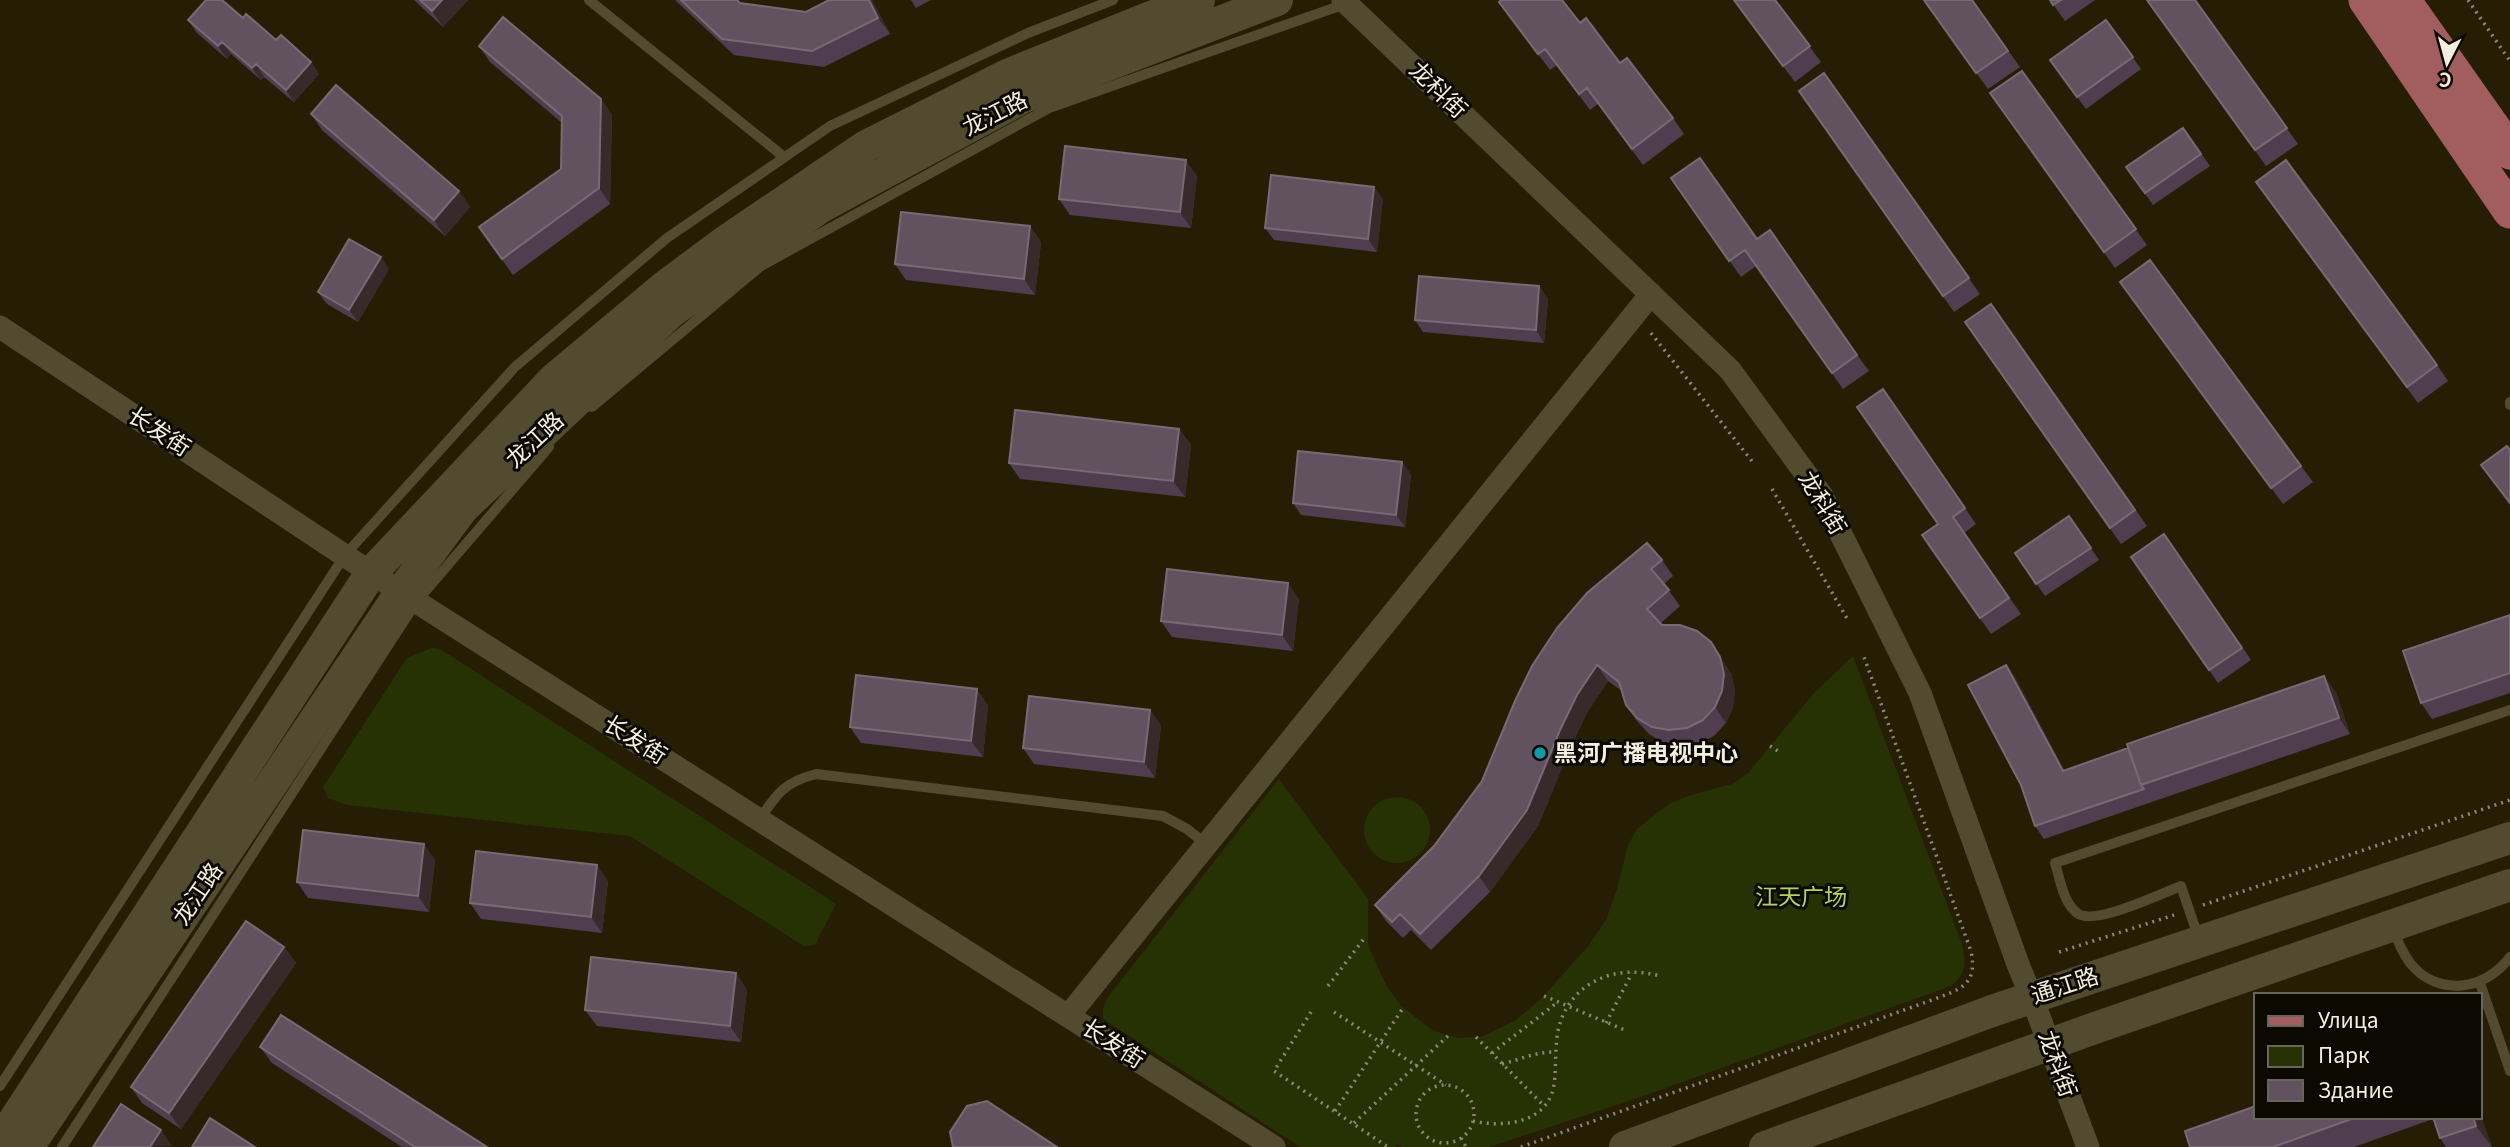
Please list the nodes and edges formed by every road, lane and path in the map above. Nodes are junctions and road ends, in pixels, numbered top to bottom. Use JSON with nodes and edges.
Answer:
{"nodes":[{"id":1,"x":589,"y":0,"type":"edge"},
{"id":2,"x":1113,"y":0,"type":"edge"},
{"id":3,"x":1199,"y":0,"type":"edge"},
{"id":4,"x":1277,"y":0,"type":"edge"},
{"id":5,"x":2365,"y":0,"type":"edge"},
{"id":6,"x":2403,"y":0,"type":"edge"},
{"id":7,"x":2468,"y":0,"type":"edge"},
{"id":8,"x":1349,"y":1,"type":"edge"},
{"id":9,"x":2510,"y":61,"type":"edge"},
{"id":10,"x":2510,"y":152,"type":"edge"},
{"id":11,"x":784,"y":157,"type":"junction"},
{"id":12,"x":2510,"y":211,"type":"edge"},
{"id":13,"x":1651,"y":294,"type":"junction"},
{"id":14,"x":0,"y":327,"type":"edge"},
{"id":15,"x":1651,"y":333,"type":"dead end"},
{"id":16,"x":581,"y":416,"type":"dead end"},
{"id":17,"x":560,"y":434,"type":"dead end"},
{"id":18,"x":1755,"y":465,"type":"dead end"},
{"id":19,"x":1772,"y":489,"type":"dead end"},
{"id":20,"x":345,"y":555,"type":"junction"},
{"id":21,"x":371,"y":573,"type":"junction"},
{"id":22,"x":409,"y":596,"type":"junction"},
{"id":23,"x":1849,"y":622,"type":"dead end"},
{"id":24,"x":1864,"y":657,"type":"dead end"},
{"id":25,"x":2510,"y":710,"type":"edge"},
{"id":26,"x":1770,"y":746,"type":"dead end"},
{"id":27,"x":1781,"y":753,"type":"dead end"},
{"id":28,"x":2510,"y":800,"type":"edge"},
{"id":29,"x":760,"y":820,"type":"junction"},
{"id":30,"x":2510,"y":838,"type":"edge"},
{"id":31,"x":1206,"y":845,"type":"junction"},
{"id":32,"x":2510,"y":885,"type":"edge"},
{"id":33,"x":2198,"y":907,"type":"dead end"},
{"id":34,"x":2183,"y":913,"type":"dead end"},
{"id":35,"x":2392,"y":925,"type":"junction"},
{"id":36,"x":1366,"y":936,"type":"dead end"},
{"id":37,"x":2199,"y":942,"type":"junction"},
{"id":38,"x":2059,"y":952,"type":"dead end"},
{"id":39,"x":2510,"y":957,"type":"edge"},
{"id":40,"x":1632,"y":973,"type":"junction"},
{"id":41,"x":1660,"y":976,"type":"dead end"},
{"id":42,"x":2480,"y":983,"type":"junction"},
{"id":43,"x":1328,"y":985,"type":"dead end"},
{"id":44,"x":1544,"y":996,"type":"dead end"},
{"id":45,"x":2032,"y":998,"type":"junction"},
{"id":46,"x":1558,"y":1002,"type":"junction"},
{"id":47,"x":1568,"y":1006,"type":"junction"},
{"id":48,"x":1404,"y":1008,"type":"dead end"},
{"id":49,"x":1311,"y":1012,"type":"dead end"},
{"id":50,"x":1334,"y":1012,"type":"dead end"},
{"id":51,"x":1069,"y":1015,"type":"junction"},
{"id":52,"x":1606,"y":1023,"type":"junction"},
{"id":53,"x":1628,"y":1031,"type":"dead end"},
{"id":54,"x":1449,"y":1035,"type":"dead end"},
{"id":55,"x":1476,"y":1037,"type":"dead end"},
{"id":56,"x":1381,"y":1042,"type":"junction"},
{"id":57,"x":2050,"y":1044,"type":"junction"},
{"id":58,"x":1555,"y":1052,"type":"junction"},
{"id":59,"x":1492,"y":1053,"type":"junction"},
{"id":60,"x":1502,"y":1064,"type":"junction"},
{"id":61,"x":1416,"y":1065,"type":"junction"},
{"id":62,"x":2510,"y":1071,"type":"edge"},
{"id":63,"x":0,"y":1086,"type":"edge"},
{"id":64,"x":1447,"y":1086,"type":"junction"},
{"id":65,"x":1543,"y":1105,"type":"junction"},
{"id":66,"x":1335,"y":1111,"type":"junction"},
{"id":67,"x":1473,"y":1121,"type":"junction"},
{"id":68,"x":1354,"y":1123,"type":"junction"},
{"id":69,"x":1461,"y":1138,"type":"junction"},
{"id":70,"x":1435,"y":1141,"type":"junction"},
{"id":71,"x":0,"y":1142,"type":"edge"},
{"id":72,"x":28,"y":1147,"type":"edge"},
{"id":73,"x":62,"y":1147,"type":"edge"},
{"id":74,"x":1274,"y":1147,"type":"edge"},
{"id":75,"x":1388,"y":1147,"type":"edge"},
{"id":76,"x":1432,"y":1147,"type":"edge"},
{"id":77,"x":1466,"y":1147,"type":"edge"},
{"id":78,"x":1521,"y":1147,"type":"edge"},
{"id":79,"x":1625,"y":1147,"type":"edge"},
{"id":80,"x":1765,"y":1147,"type":"edge"},
{"id":81,"x":2088,"y":1147,"type":"edge"}],
"edges":[{"from":1,"to":11,"type":"lane"},
{"from":2,"to":11,"type":"lane"},
{"from":3,"to":21,"type":"street","name":"龙江路"},
{"from":4,"to":22,"type":"street","name":"龙江路"},
{"from":5,"to":12,"type":"main road"},
{"from":6,"to":10,"type":"main road"},
{"from":7,"to":9,"type":"path"},
{"from":8,"to":13,"type":"street","name":"龙科街"},
{"from":8,"to":16,"type":"lane"},
{"from":11,"to":20,"type":"lane"},
{"from":13,"to":31,"type":"street"},
{"from":13,"to":45,"type":"street","name":"龙科街"},
{"from":14,"to":20,"type":"street","name":"长发街"},
{"from":15,"to":18,"type":"path"},
{"from":17,"to":22,"type":"lane"},
{"from":19,"to":23,"type":"path"},
{"from":20,"to":21,"type":"street","name":"长发街"},
{"from":20,"to":63,"type":"lane"},
{"from":21,"to":22,"type":"street","name":"长发街"},
{"from":21,"to":71,"type":"street","name":"龙江路"},
{"from":22,"to":29,"type":"street","name":"长发街"},
{"from":22,"to":72,"type":"street","name":"龙江路"},
{"from":22,"to":73,"type":"lane"},
{"from":24,"to":78,"type":"path"},
{"from":25,"to":37,"type":"lane"},
{"from":26,"to":27,"type":"path"},
{"from":28,"to":33,"type":"path"},
{"from":29,"to":31,"type":"lane"},
{"from":29,"to":51,"type":"street","name":"长发街"},
{"from":30,"to":37,"type":"street","name":"通江路"},
{"from":31,"to":51,"type":"street"},
{"from":32,"to":35,"type":"street"},
{"from":34,"to":38,"type":"path"},
{"from":35,"to":42,"type":"lane"},
{"from":35,"to":57,"type":"street"},
{"from":36,"to":43,"type":"path"},
{"from":37,"to":45,"type":"street","name":"通江路"},
{"from":39,"to":42,"type":"lane"},
{"from":40,"to":41,"type":"path"},
{"from":40,"to":47,"type":"path"},
{"from":40,"to":52,"type":"path"},
{"from":42,"to":62,"type":"lane"},
{"from":44,"to":46,"type":"path"},
{"from":45,"to":57,"type":"street","name":"龙科街"},
{"from":45,"to":79,"type":"street","name":"通江路"},
{"from":46,"to":47,"type":"path"},
{"from":46,"to":59,"type":"path"},
{"from":47,"to":52,"type":"path"},
{"from":47,"to":58,"type":"path"},
{"from":48,"to":56,"type":"path"},
{"from":49,"to":66,"type":"path"},
{"from":50,"to":56,"type":"path"},
{"from":51,"to":74,"type":"street","name":"长发街"},
{"from":52,"to":53,"type":"path"},
{"from":54,"to":61,"type":"path"},
{"from":55,"to":59,"type":"path"},
{"from":56,"to":61,"type":"path"},
{"from":56,"to":66,"type":"path"},
{"from":57,"to":80,"type":"street"},
{"from":57,"to":81,"type":"street","name":"龙科街"},
{"from":58,"to":60,"type":"path"},
{"from":58,"to":65,"type":"path"},
{"from":59,"to":60,"type":"path"},
{"from":60,"to":65,"type":"path"},
{"from":61,"to":64,"type":"path"},
{"from":61,"to":68,"type":"path"},
{"from":64,"to":67,"type":"path"},
{"from":64,"to":70,"type":"path"},
{"from":65,"to":67,"type":"path"},
{"from":66,"to":68,"type":"path"},
{"from":67,"to":69,"type":"path"},
{"from":68,"to":75,"type":"path"},
{"from":69,"to":70,"type":"path"},
{"from":69,"to":77,"type":"path"},
{"from":70,"to":76,"type":"path"}]}
